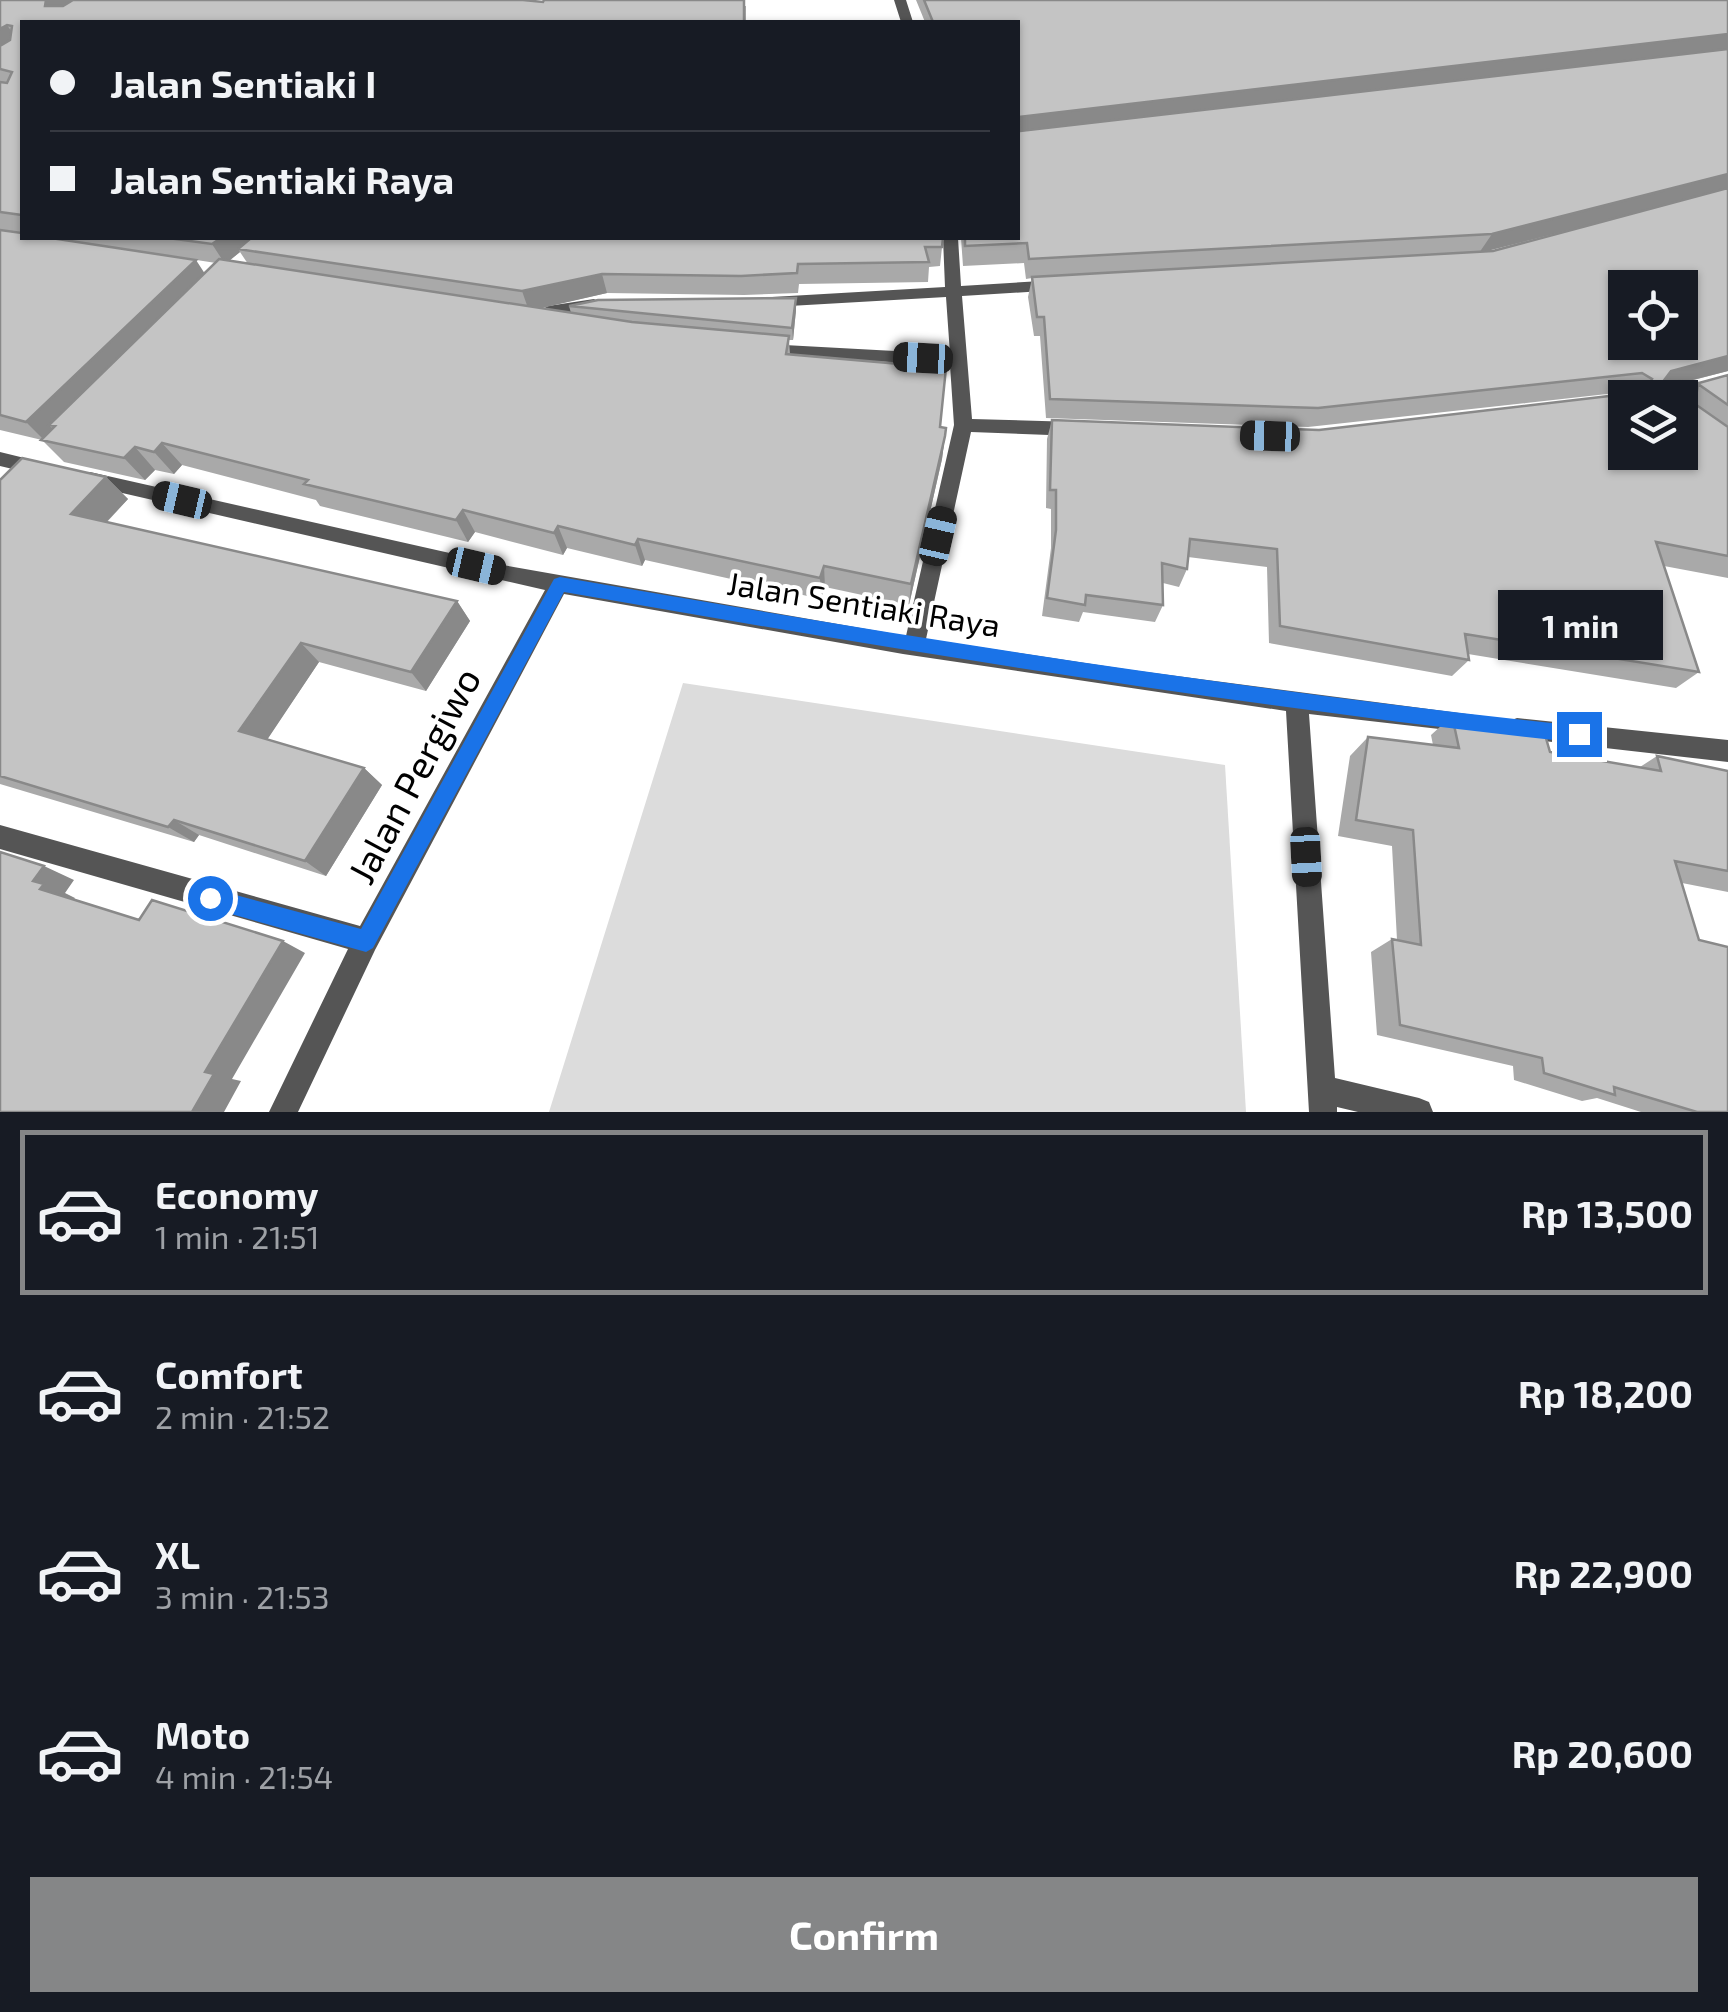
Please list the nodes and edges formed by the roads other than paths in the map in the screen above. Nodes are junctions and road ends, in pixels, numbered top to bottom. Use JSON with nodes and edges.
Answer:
{"nodes":[{"id":1,"x":950,"y":240,"type":"edge"},
{"id":2,"x":1076,"y":284,"type":"edge"},
{"id":3,"x":954,"y":291,"type":"junction"},
{"id":4,"x":618,"y":303,"type":"edge"},
{"id":5,"x":745,"y":304,"type":"edge"},
{"id":6,"x":512,"y":318,"type":"edge"},
{"id":7,"x":531,"y":321,"type":"junction"},
{"id":8,"x":566,"y":327,"type":"edge"},
{"id":9,"x":739,"y":348,"type":"edge"},
{"id":10,"x":960,"y":360,"type":"junction"},
{"id":11,"x":964,"y":425,"type":"junction"},
{"id":12,"x":1098,"y":430,"type":"edge"},
{"id":13,"x":0,"y":460,"type":"edge"},
{"id":14,"x":41,"y":460,"type":"junction"},
{"id":15,"x":12,"y":490,"type":"edge"},
{"id":16,"x":560,"y":584,"type":"junction"},
{"id":17,"x":914,"y":646,"type":"junction"},
{"id":18,"x":1297,"y":703,"type":"junction"},
{"id":19,"x":1728,"y":750,"type":"edge"},
{"id":20,"x":0,"y":837,"type":"edge"},
{"id":21,"x":366,"y":941,"type":"junction"},
{"id":22,"x":1322,"y":1100,"type":"edge"},
{"id":23,"x":283,"y":1112,"type":"edge"},
{"id":24,"x":1419,"y":1112,"type":"edge"}],
"edges":[{"from":1,"to":3,"type":"street"},
{"from":2,"to":3,"type":"street"},
{"from":3,"to":5,"type":"street"},
{"from":3,"to":10,"type":"street"},
{"from":4,"to":7,"type":"street"},
{"from":6,"to":7,"type":"street"},
{"from":7,"to":8,"type":"street"},
{"from":9,"to":10,"type":"street"},
{"from":10,"to":11,"type":"street"},
{"from":11,"to":12,"type":"street"},
{"from":11,"to":17,"type":"street"},
{"from":13,"to":14,"type":"street","name":"Jalan Sentiaki Raya"},
{"from":14,"to":15,"type":"street"},
{"from":14,"to":16,"type":"street","name":"Jalan Sentiaki Raya"},
{"from":16,"to":17,"type":"street","name":"Jalan Sentiaki Raya"},
{"from":16,"to":21,"type":"street","name":"Jalan Pergiwo"},
{"from":17,"to":18,"type":"street","name":"Jalan Sentiaki Raya"},
{"from":18,"to":19,"type":"street","name":"Jalan Sentiaki Raya"},
{"from":18,"to":22,"type":"street"},
{"from":20,"to":21,"type":"street"},
{"from":21,"to":23,"type":"street","name":"Jalan Pergiwo"},
{"from":22,"to":24,"type":"street"}]}
